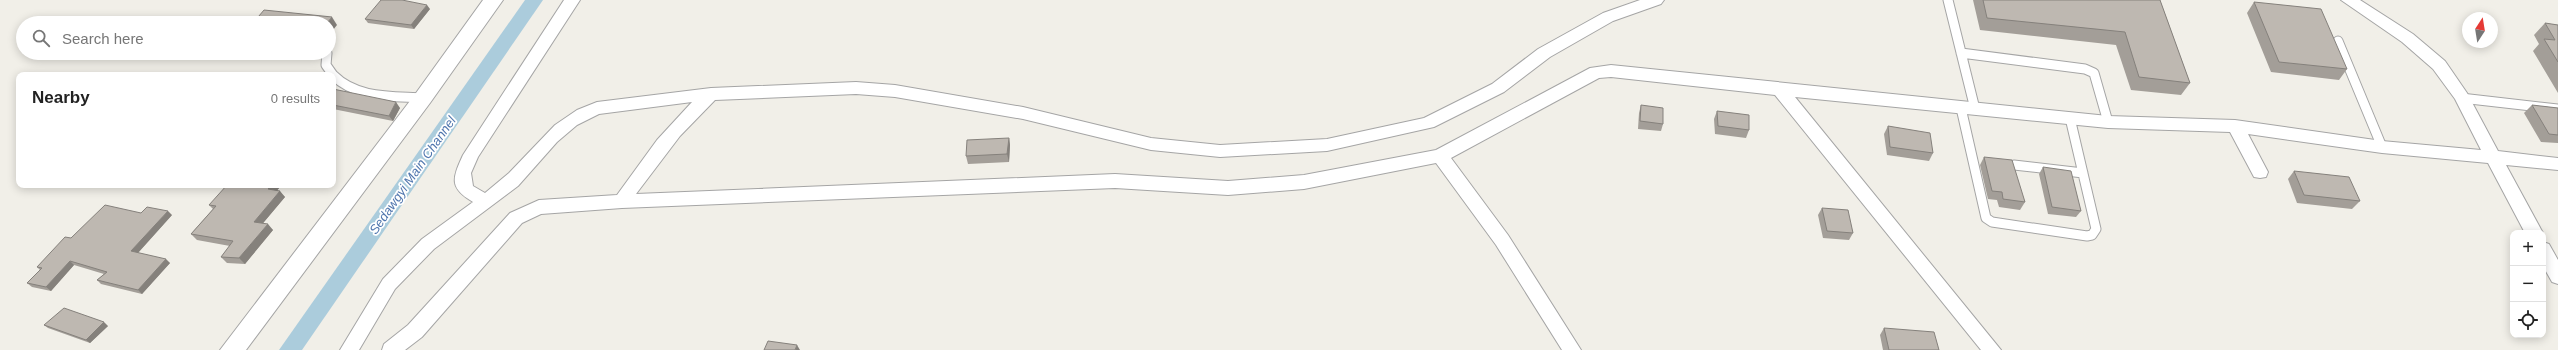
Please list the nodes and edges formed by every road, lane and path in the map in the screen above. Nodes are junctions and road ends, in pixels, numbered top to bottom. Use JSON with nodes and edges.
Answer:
{"nodes":[{"id":1,"x":493,"y":0,"type":"edge"},
{"id":2,"x":572,"y":0,"type":"edge"},
{"id":3,"x":1656,"y":0,"type":"edge"},
{"id":4,"x":1948,"y":0,"type":"edge"},
{"id":5,"x":2349,"y":0,"type":"edge"},
{"id":6,"x":2338,"y":41,"type":"dead end"},
{"id":7,"x":1961,"y":53,"type":"junction"},
{"id":8,"x":326,"y":60,"type":"edge"},
{"id":9,"x":331,"y":72,"type":"edge"},
{"id":10,"x":336,"y":77,"type":"edge"},
{"id":11,"x":1780,"y":90,"type":"junction"},
{"id":12,"x":711,"y":94,"type":"junction"},
{"id":13,"x":423,"y":98,"type":"junction"},
{"id":14,"x":2461,"y":98,"type":"junction"},
{"id":15,"x":1968,"y":108,"type":"junction"},
{"id":16,"x":2558,"y":109,"type":"edge"},
{"id":17,"x":2070,"y":118,"type":"junction"},
{"id":18,"x":2108,"y":122,"type":"junction"},
{"id":19,"x":2235,"y":126,"type":"junction"},
{"id":20,"x":2382,"y":147,"type":"junction"},
{"id":21,"x":1440,"y":156,"type":"junction"},
{"id":22,"x":2493,"y":157,"type":"junction"},
{"id":23,"x":2558,"y":164,"type":"edge"},
{"id":24,"x":2014,"y":165,"type":"edge"},
{"id":25,"x":2260,"y":172,"type":"dead end"},
{"id":26,"x":2083,"y":173,"type":"junction"},
{"id":27,"x":622,"y":201,"type":"junction"},
{"id":28,"x":486,"y":202,"type":"junction"},
{"id":29,"x":2532,"y":230,"type":"edge"},
{"id":30,"x":2546,"y":255,"type":"edge"},
{"id":31,"x":2558,"y":277,"type":"edge"},
{"id":32,"x":232,"y":350,"type":"edge"},
{"id":33,"x":349,"y":350,"type":"edge"},
{"id":34,"x":391,"y":350,"type":"edge"},
{"id":35,"x":1572,"y":350,"type":"edge"},
{"id":36,"x":1992,"y":350,"type":"edge"}],
"edges":[{"from":1,"to":13,"type":"street"},
{"from":2,"to":28,"type":"street"},
{"from":3,"to":12,"type":"street"},
{"from":4,"to":7,"type":"lane"},
{"from":5,"to":14,"type":"street"},
{"from":6,"to":20,"type":"lane"},
{"from":7,"to":15,"type":"lane"},
{"from":7,"to":18,"type":"lane"},
{"from":8,"to":9,"type":"lane"},
{"from":10,"to":13,"type":"lane"},
{"from":11,"to":15,"type":"street"},
{"from":11,"to":21,"type":"street"},
{"from":11,"to":36,"type":"street"},
{"from":12,"to":27,"type":"street"},
{"from":12,"to":28,"type":"street"},
{"from":13,"to":32,"type":"street"},
{"from":14,"to":16,"type":"lane"},
{"from":14,"to":22,"type":"street"},
{"from":15,"to":17,"type":"street"},
{"from":15,"to":26,"type":"lane"},
{"from":17,"to":18,"type":"street"},
{"from":17,"to":26,"type":"lane"},
{"from":18,"to":19,"type":"street"},
{"from":19,"to":20,"type":"street"},
{"from":19,"to":25,"type":"street"},
{"from":20,"to":22,"type":"street"},
{"from":21,"to":27,"type":"street"},
{"from":21,"to":35,"type":"street"},
{"from":22,"to":23,"type":"street"},
{"from":22,"to":29,"type":"street"},
{"from":24,"to":26,"type":"lane"},
{"from":27,"to":34,"type":"street"},
{"from":28,"to":33,"type":"street"},
{"from":30,"to":31,"type":"street"}]}
